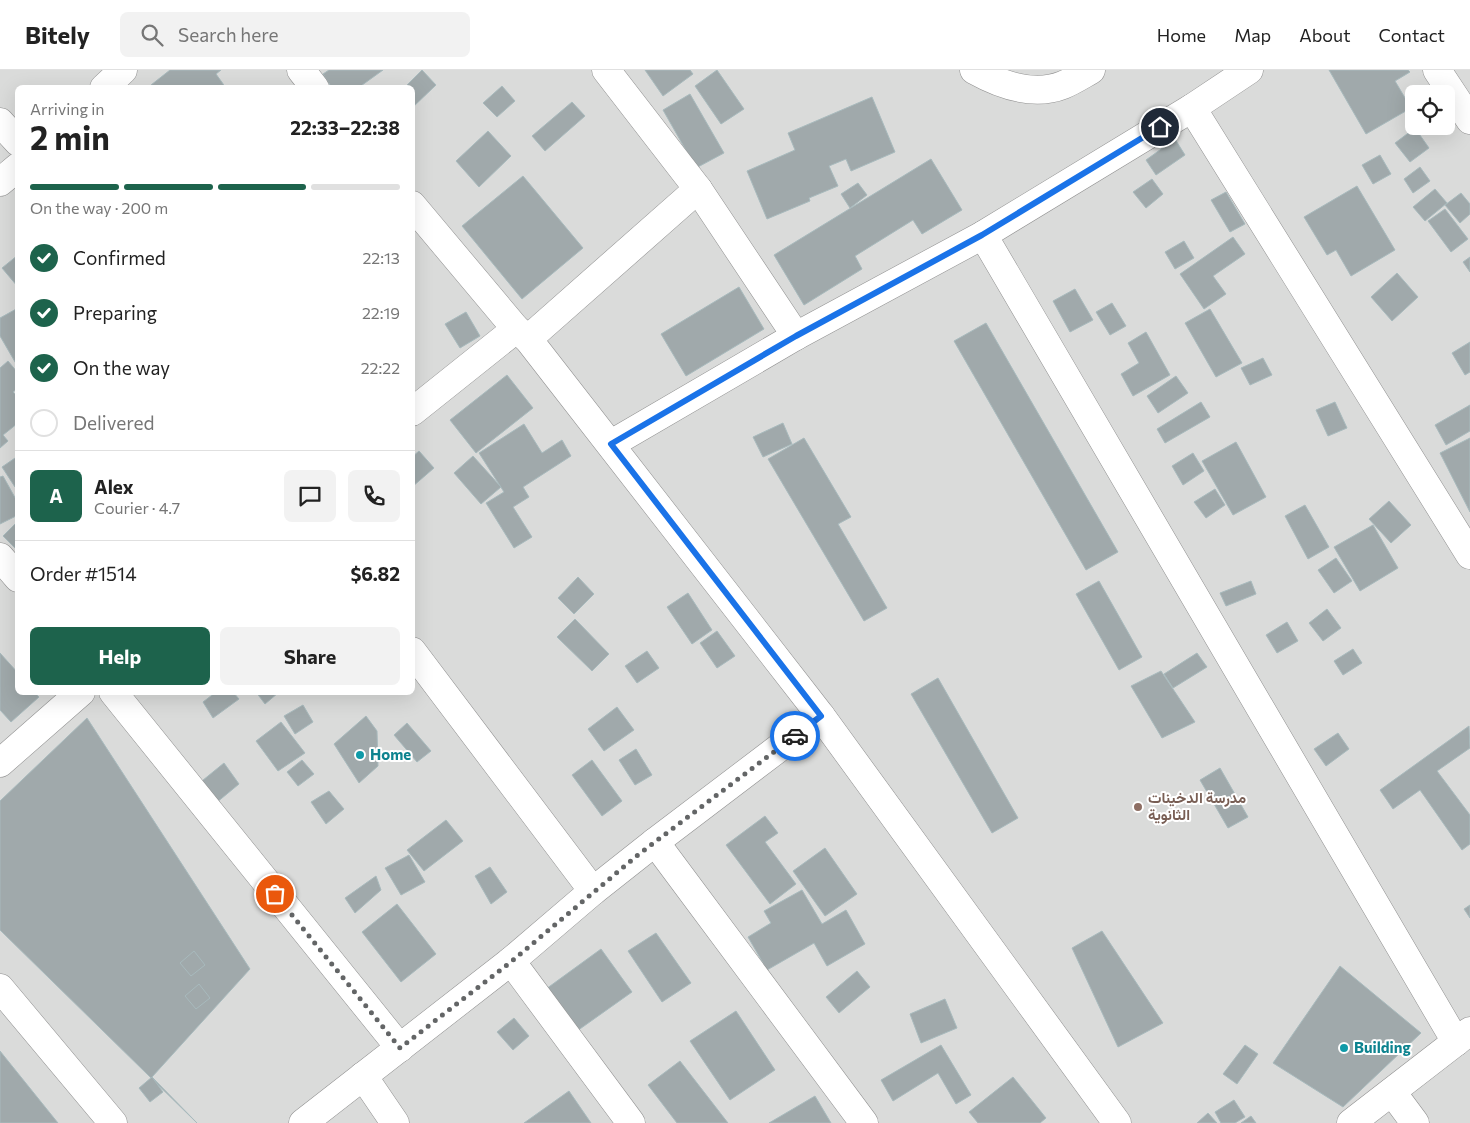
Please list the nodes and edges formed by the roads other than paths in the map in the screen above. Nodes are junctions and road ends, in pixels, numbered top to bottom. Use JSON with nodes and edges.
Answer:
{"nodes":[{"id":1,"x":123,"y":70,"type":"edge"},
{"id":2,"x":300,"y":70,"type":"edge"},
{"id":3,"x":606,"y":70,"type":"edge"},
{"id":4,"x":974,"y":70,"type":"edge"},
{"id":5,"x":1090,"y":70,"type":"edge"},
{"id":6,"x":1249,"y":70,"type":"edge"},
{"id":7,"x":1437,"y":70,"type":"edge"},
{"id":8,"x":107,"y":85,"type":"edge"},
{"id":9,"x":312,"y":85,"type":"edge"},
{"id":10,"x":1192,"y":108,"type":"junction"},
{"id":11,"x":1470,"y":120,"type":"edge"},
{"id":12,"x":0,"y":122,"type":"edge"},
{"id":13,"x":15,"y":139,"type":"edge"},
{"id":14,"x":15,"y":170,"type":"edge"},
{"id":15,"x":0,"y":182,"type":"edge"},
{"id":16,"x":698,"y":189,"type":"junction"},
{"id":17,"x":415,"y":209,"type":"edge"},
{"id":18,"x":982,"y":235,"type":"junction"},
{"id":19,"x":522,"y":334,"type":"junction"},
{"id":20,"x":796,"y":336,"type":"junction"},
{"id":21,"x":415,"y":410,"type":"edge"},
{"id":22,"x":611,"y":444,"type":"junction"},
{"id":23,"x":1470,"y":555,"type":"edge"},
{"id":24,"x":0,"y":558,"type":"edge"},
{"id":25,"x":15,"y":575,"type":"edge"},
{"id":26,"x":415,"y":656,"type":"edge"},
{"id":27,"x":78,"y":695,"type":"edge"},
{"id":28,"x":115,"y":695,"type":"edge"},
{"id":29,"x":821,"y":716,"type":"junction"},
{"id":30,"x":0,"y":763,"type":"edge"},
{"id":31,"x":655,"y":842,"type":"junction"},
{"id":32,"x":593,"y":892,"type":"junction"},
{"id":33,"x":512,"y":961,"type":"junction"},
{"id":34,"x":0,"y":988,"type":"edge"},
{"id":35,"x":1463,"y":1036,"type":"edge"},
{"id":36,"x":400,"y":1048,"type":"junction"},
{"id":37,"x":363,"y":1076,"type":"junction"},
{"id":38,"x":1392,"y":1092,"type":"junction"},
{"id":39,"x":855,"y":1120,"type":"edge"},
{"id":40,"x":112,"y":1123,"type":"edge"},
{"id":41,"x":303,"y":1123,"type":"edge"},
{"id":42,"x":394,"y":1123,"type":"edge"},
{"id":43,"x":631,"y":1123,"type":"edge"},
{"id":44,"x":1117,"y":1123,"type":"edge"},
{"id":45,"x":1351,"y":1123,"type":"edge"},
{"id":46,"x":1415,"y":1123,"type":"edge"}],
"edges":[{"from":1,"to":8,"type":"street"},
{"from":2,"to":9,"type":"street"},
{"from":3,"to":16,"type":"street"},
{"from":4,"to":5,"type":"street"},
{"from":6,"to":10,"type":"street"},
{"from":7,"to":11,"type":"street"},
{"from":10,"to":18,"type":"street"},
{"from":10,"to":23,"type":"street"},
{"from":12,"to":13,"type":"street"},
{"from":14,"to":15,"type":"street"},
{"from":16,"to":19,"type":"street"},
{"from":16,"to":20,"type":"street"},
{"from":17,"to":19,"type":"street"},
{"from":18,"to":20,"type":"street"},
{"from":18,"to":35,"type":"street"},
{"from":19,"to":21,"type":"street"},
{"from":19,"to":22,"type":"street"},
{"from":20,"to":22,"type":"street"},
{"from":22,"to":29,"type":"street"},
{"from":24,"to":25,"type":"street"},
{"from":26,"to":32,"type":"street"},
{"from":27,"to":30,"type":"street"},
{"from":28,"to":36,"type":"street"},
{"from":29,"to":31,"type":"street"},
{"from":29,"to":44,"type":"street"},
{"from":31,"to":32,"type":"street"},
{"from":31,"to":39,"type":"street"},
{"from":32,"to":33,"type":"street"},
{"from":33,"to":36,"type":"street"},
{"from":33,"to":43,"type":"street"},
{"from":34,"to":40,"type":"street"},
{"from":35,"to":38,"type":"street"},
{"from":36,"to":37,"type":"street"},
{"from":37,"to":41,"type":"street"},
{"from":37,"to":42,"type":"street"},
{"from":38,"to":45,"type":"street"},
{"from":38,"to":46,"type":"street"}]}
